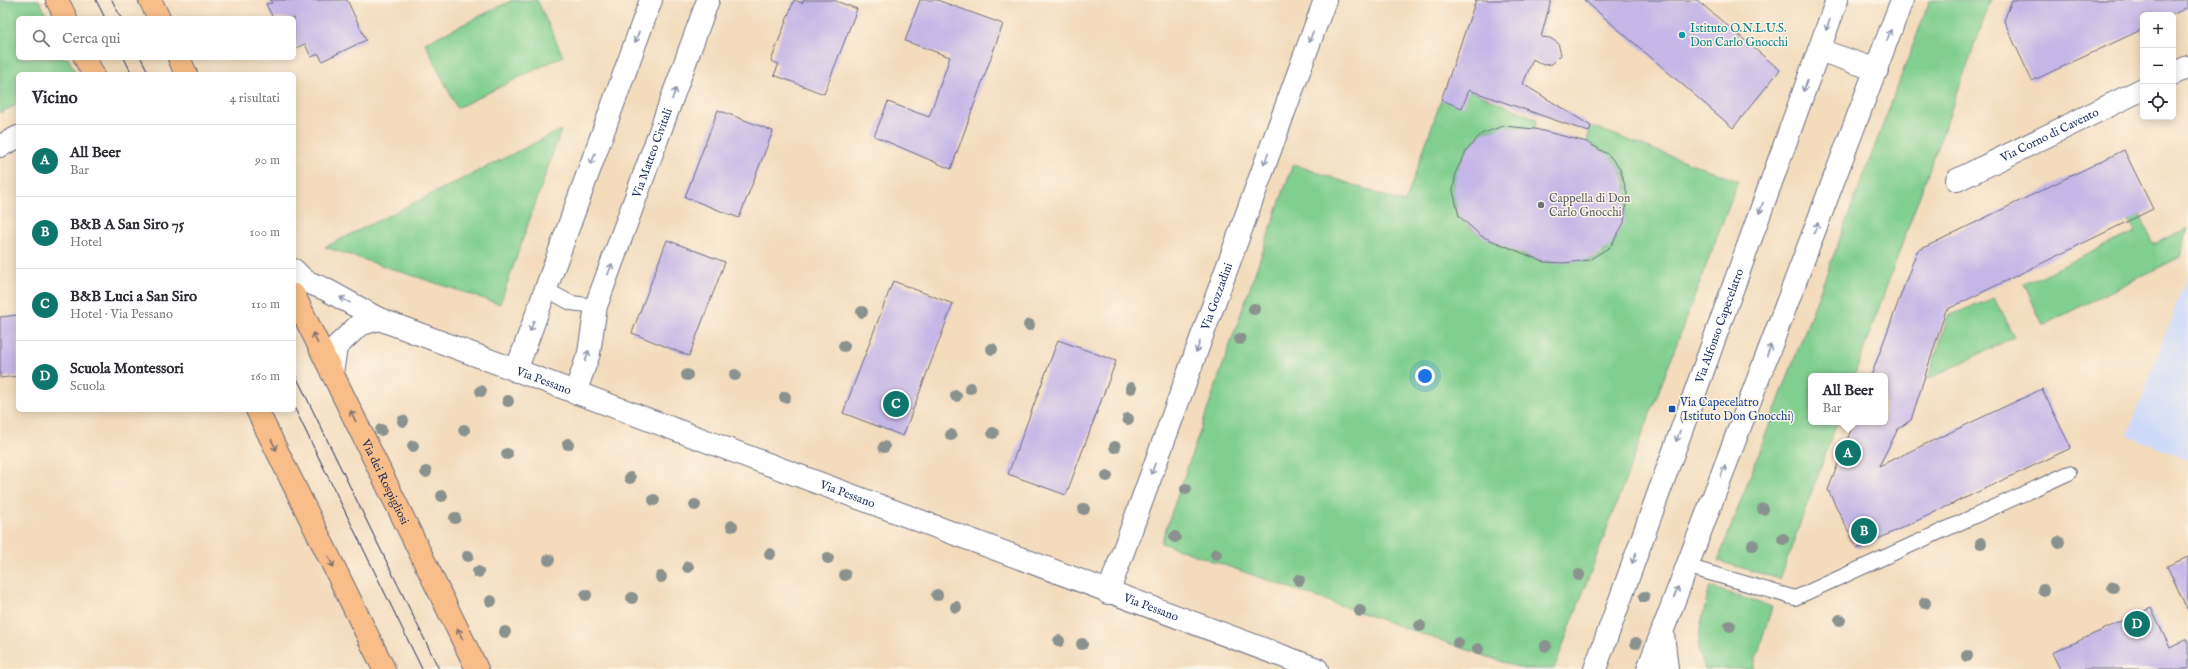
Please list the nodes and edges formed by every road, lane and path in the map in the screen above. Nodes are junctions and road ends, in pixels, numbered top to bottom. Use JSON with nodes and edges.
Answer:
{"nodes":[{"id":1,"x":57,"y":0,"type":"edge"},
{"id":2,"x":150,"y":0,"type":"edge"},
{"id":3,"x":651,"y":0,"type":"edge"},
{"id":4,"x":708,"y":0,"type":"edge"},
{"id":5,"x":1324,"y":0,"type":"edge"},
{"id":6,"x":1837,"y":0,"type":"edge"},
{"id":7,"x":1902,"y":0,"type":"edge"},
{"id":8,"x":65,"y":16,"type":"edge"},
{"id":9,"x":158,"y":16,"type":"edge"},
{"id":10,"x":1819,"y":50,"type":"junction"},
{"id":11,"x":86,"y":60,"type":"edge"},
{"id":12,"x":180,"y":60,"type":"edge"},
{"id":13,"x":2188,"y":67,"type":"edge"},
{"id":14,"x":1877,"y":70,"type":"junction"},
{"id":15,"x":92,"y":72,"type":"edge"},
{"id":16,"x":185,"y":72,"type":"edge"},
{"id":17,"x":2176,"y":73,"type":"edge"},
{"id":18,"x":2140,"y":90,"type":"edge"},
{"id":19,"x":16,"y":138,"type":"edge"},
{"id":20,"x":0,"y":146,"type":"edge"},
{"id":21,"x":1957,"y":180,"type":"dead end"},
{"id":22,"x":296,"y":272,"type":"edge"},
{"id":23,"x":545,"y":289,"type":"junction"},
{"id":24,"x":296,"y":299,"type":"edge"},
{"id":25,"x":596,"y":306,"type":"junction"},
{"id":26,"x":379,"y":319,"type":"junction"},
{"id":27,"x":516,"y":371,"type":"junction"},
{"id":28,"x":332,"y":373,"type":"junction"},
{"id":29,"x":575,"y":393,"type":"junction"},
{"id":30,"x":258,"y":412,"type":"edge"},
{"id":31,"x":2069,"y":473,"type":"dead end"},
{"id":32,"x":1686,"y":566,"type":"junction"},
{"id":33,"x":1108,"y":592,"type":"junction"},
{"id":34,"x":1662,"y":629,"type":"junction"},
{"id":35,"x":384,"y":669,"type":"edge"},
{"id":36,"x":477,"y":669,"type":"edge"},
{"id":37,"x":1317,"y":669,"type":"edge"},
{"id":38,"x":1595,"y":669,"type":"edge"},
{"id":39,"x":1648,"y":669,"type":"edge"},
{"id":40,"x":1667,"y":669,"type":"edge"}],
"edges":[{"from":1,"to":8,"type":"main road"},
{"from":2,"to":9,"type":"main road"},
{"from":3,"to":23,"type":"street","one_way":true},
{"from":25,"to":4,"type":"street","name":"Via Matteo Civitali","one_way":true},
{"from":5,"to":33,"type":"street","name":"Via Gozzadini","one_way":true},
{"from":6,"to":10,"type":"street","name":"Via Alfonso Capecelatro","one_way":true},
{"from":14,"to":7,"type":"street","one_way":true},
{"from":10,"to":14,"type":"street"},
{"from":10,"to":38,"type":"street","name":"Via Alfonso Capecelatro","one_way":true},
{"from":11,"to":15,"type":"main road"},
{"from":12,"to":16,"type":"main road"},
{"from":13,"to":17,"type":"street"},
{"from":32,"to":14,"type":"street","one_way":true},
{"from":18,"to":21,"type":"street","name":"Via Corno di Cavento"},
{"from":19,"to":20,"type":"street"},
{"from":26,"to":22,"type":"street","name":"Via Pessano","one_way":true},
{"from":23,"to":25,"type":"lane"},
{"from":23,"to":27,"type":"street","one_way":true},
{"from":28,"to":24,"type":"main road","name":"Via dei Rospigliosi","one_way":true},
{"from":29,"to":25,"type":"street","name":"Via Matteo Civitali","one_way":true},
{"from":26,"to":27,"type":"street","name":"Via Pessano"},
{"from":26,"to":28,"type":"street"},
{"from":27,"to":29,"type":"street","name":"Via Pessano"},
{"from":36,"to":28,"type":"main road","name":"Via dei Rospigliosi","one_way":true},
{"from":29,"to":33,"type":"street","name":"Via Pessano"},
{"from":30,"to":35,"type":"main road","one_way":true},
{"from":31,"to":32,"type":"lane"},
{"from":34,"to":32,"type":"street","one_way":true},
{"from":33,"to":37,"type":"street","name":"Via Pessano"},
{"from":34,"to":39,"type":"street"},
{"from":34,"to":40,"type":"street"}]}
